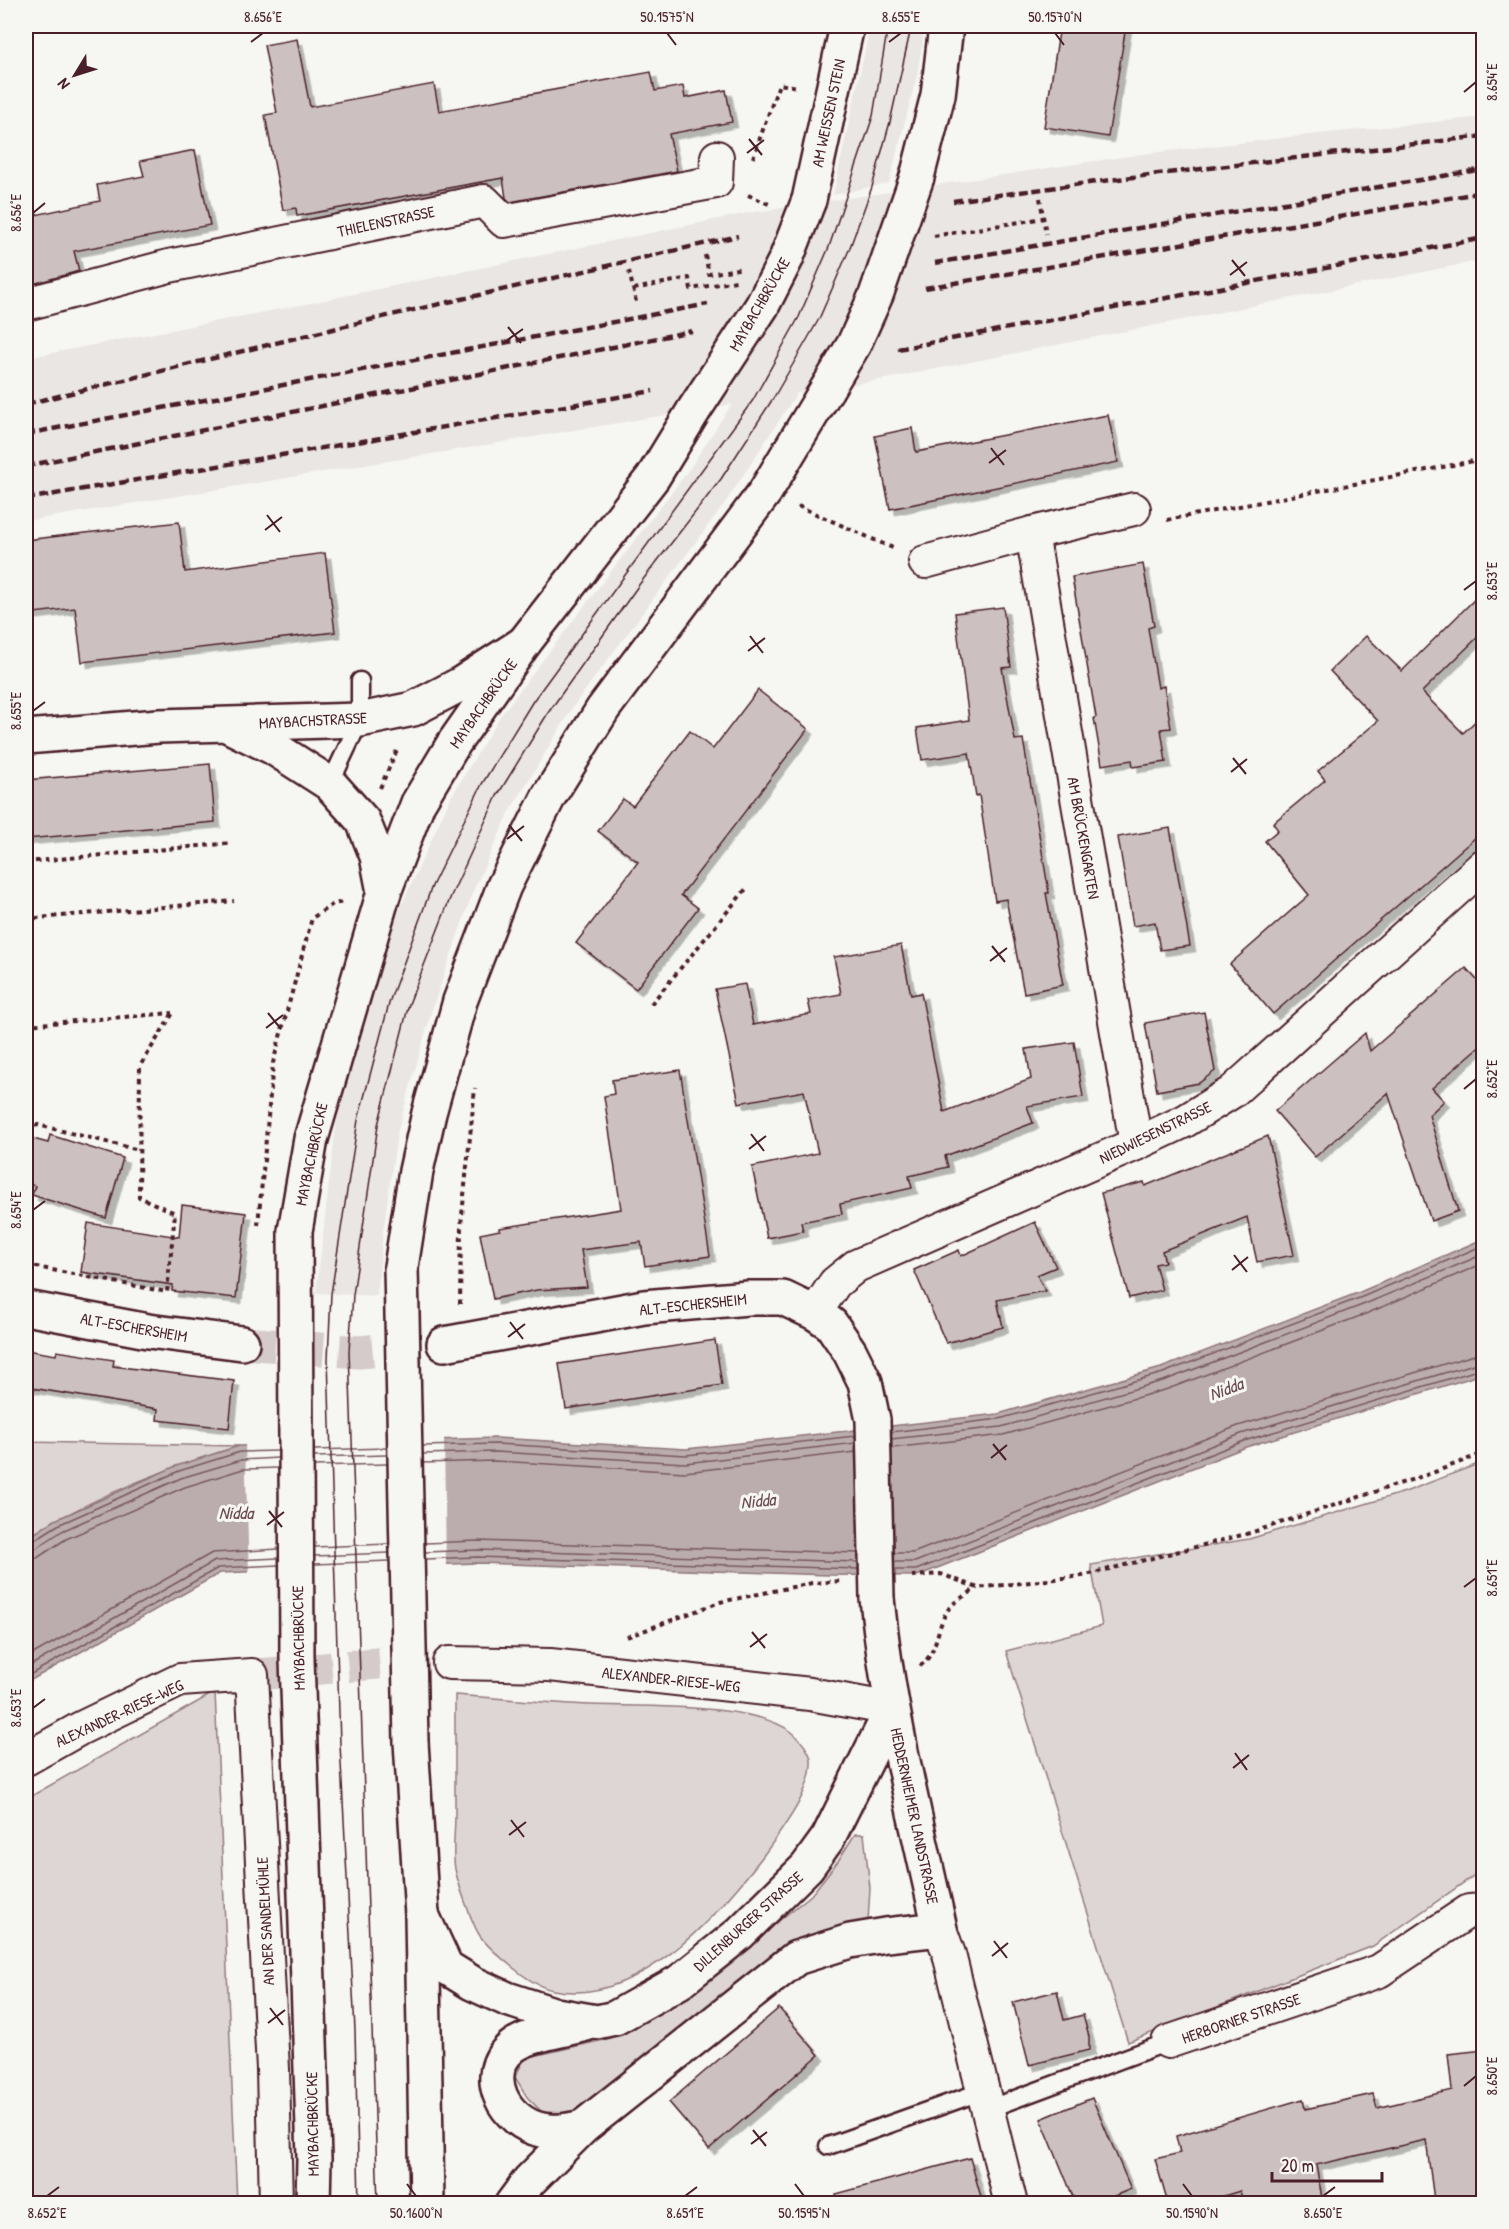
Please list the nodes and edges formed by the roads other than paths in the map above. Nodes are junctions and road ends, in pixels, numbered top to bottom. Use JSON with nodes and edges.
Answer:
{"nodes":[{"id":1,"x":847,"y":26,"type":"edge"},
{"id":2,"x":946,"y":26,"type":"edge"},
{"id":3,"x":717,"y":157,"type":"dead end"},
{"id":4,"x":809,"y":200,"type":"joint"},
{"id":5,"x":26,"y":304,"type":"edge"},
{"id":6,"x":1134,"y":509,"type":"road end"},
{"id":7,"x":1032,"y":533,"type":"junction"},
{"id":8,"x":914,"y":558,"type":"road end"},
{"id":9,"x":524,"y":643,"type":"junction"},
{"id":10,"x":360,"y":681,"type":"dead end"},
{"id":11,"x":360,"y":720,"type":"junction"},
{"id":12,"x":226,"y":725,"type":"junction"},
{"id":13,"x":26,"y":737,"type":"edge"},
{"id":14,"x":330,"y":784,"type":"junction"},
{"id":15,"x":1484,"y":865,"type":"edge"},
{"id":16,"x":384,"y":892,"type":"junction"},
{"id":17,"x":1136,"y":1144,"type":"junction"},
{"id":18,"x":26,"y":1308,"type":"edge"},
{"id":19,"x":815,"y":1313,"type":"junction"},
{"id":20,"x":242,"y":1343,"type":"tunnel mouth"},
{"id":21,"x":444,"y":1344,"type":"tunnel mouth"},
{"id":22,"x":873,"y":1420,"type":"joint"},
{"id":23,"x":449,"y":1663,"type":"tunnel mouth"},
{"id":24,"x":252,"y":1675,"type":"joint"},
{"id":25,"x":892,"y":1708,"type":"junction"},
{"id":26,"x":26,"y":1759,"type":"edge"},
{"id":27,"x":1484,"y":1910,"type":"edge"},
{"id":28,"x":422,"y":1915,"type":"junction"},
{"id":29,"x":940,"y":1929,"type":"junction"},
{"id":30,"x":597,"y":2022,"type":"junction"},
{"id":31,"x":1168,"y":2042,"type":"joint"},
{"id":32,"x":985,"y":2100,"type":"junction"},
{"id":33,"x":583,"y":2127,"type":"junction"},
{"id":34,"x":828,"y":2146,"type":"dead end"},
{"id":35,"x":276,"y":2204,"type":"edge"},
{"id":36,"x":313,"y":2204,"type":"edge"},
{"id":37,"x":427,"y":2204,"type":"edge"},
{"id":38,"x":512,"y":2204,"type":"edge"},
{"id":39,"x":1011,"y":2204,"type":"edge"}],
"edges":[{"from":1,"to":4,"type":"main road","name":"AM WEISSEN STEIN"},
{"from":2,"to":28,"type":"main road","name":"DILLENBURGER STRASSE","bridge":true},
{"from":3,"to":5,"type":"street","name":"THIELENSTRASSE"},
{"from":4,"to":9,"type":"main road","name":"MAYBACHBRÜCKE","bridge":true},
{"from":6,"to":7,"type":"street"},
{"from":7,"to":8,"type":"street"},
{"from":7,"to":17,"type":"street","name":"AM BRÜCKENGARTEN"},
{"from":9,"to":11,"type":"main road","name":"MAYBACHSTRASSE"},
{"from":9,"to":16,"type":"main road","name":"MAYBACHBRÜCKE"},
{"from":10,"to":11,"type":"lane"},
{"from":11,"to":12,"type":"main road","name":"MAYBACHSTRASSE"},
{"from":11,"to":14,"type":"lane"},
{"from":12,"to":13,"type":"main road","name":"MAYBACHSTRASSE"},
{"from":12,"to":14,"type":"main road","name":"MAYBACHSTRASSE"},
{"from":14,"to":16,"type":"main road","name":"MAYBACHSTRASSE"},
{"from":15,"to":17,"type":"street","name":"NIEDWIESENSTRASSE"},
{"from":16,"to":36,"type":"main road","name":"MAYBACHBRÜCKE","bridge":true},
{"from":17,"to":19,"type":"street","name":"NIEDWIESENSTRASSE"},
{"from":18,"to":20,"type":"main road","name":"ALT-ESCHERSHEIM"},
{"from":19,"to":21,"type":"main road","name":"ALT-ESCHERSHEIM"},
{"from":19,"to":22,"type":"main road","name":"ALT-ESCHERSHEIM"},
{"from":22,"to":25,"type":"main road","name":"HEDDERNHEIMER LANDSTRASSE","bridge":true},
{"from":23,"to":25,"type":"street","name":"ALEXANDER-RIESE-WEG"},
{"from":24,"to":26,"type":"street","name":"ALEXANDER-RIESE-WEG"},
{"from":24,"to":35,"type":"street","name":"AN DER SANDELMÜHLE"},
{"from":25,"to":29,"type":"main road","name":"HEDDERNHEIMER LANDSTRASSE"},
{"from":25,"to":30,"type":"main road","name":"DILLENBURGER STRASSE"},
{"from":27,"to":31,"type":"street","name":"HERBORNER STRASSE"},
{"from":28,"to":30,"type":"main road","name":"DILLENBURGER STRASSE"},
{"from":28,"to":37,"type":"main road","name":"DILLENBURGER STRASSE"},
{"from":29,"to":32,"type":"street","name":"HEDDERNHEIMER LANDSTRASSE"},
{"from":29,"to":33,"type":"main road"},
{"from":30,"to":33,"type":"main road"},
{"from":31,"to":32,"type":"lane","name":"HERBORNER STRASSE"},
{"from":32,"to":34,"type":"lane","name":"HERBORNER STRASSE"},
{"from":32,"to":39,"type":"street","name":"HEDDERNHEIMER LANDSTRASSE"},
{"from":33,"to":38,"type":"main road"}]}
